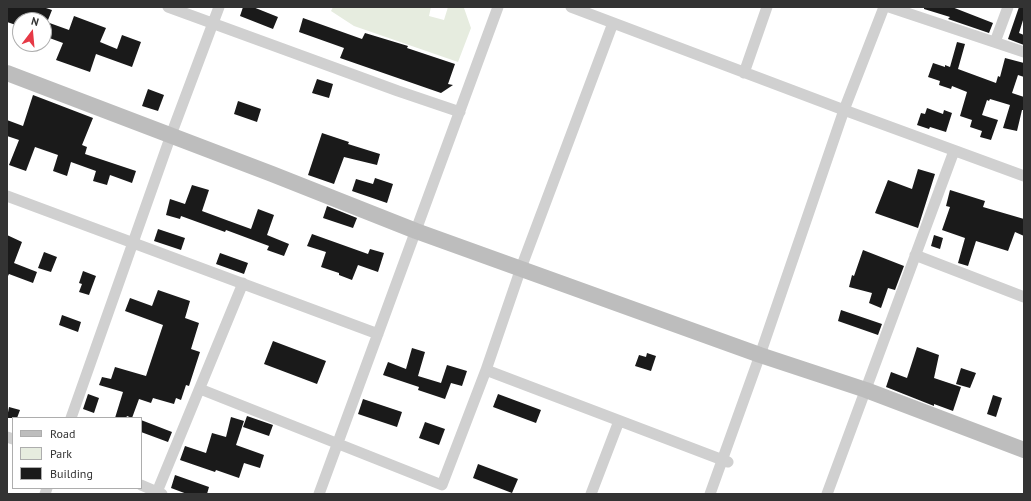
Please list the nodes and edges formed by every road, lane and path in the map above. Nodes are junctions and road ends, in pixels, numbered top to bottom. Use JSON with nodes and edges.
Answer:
{"nodes":[{"id":1,"x":168,"y":7,"type":"edge"},
{"id":2,"x":219,"y":7,"type":"edge"},
{"id":3,"x":498,"y":7,"type":"edge"},
{"id":4,"x":571,"y":7,"type":"edge"},
{"id":5,"x":767,"y":7,"type":"edge"},
{"id":6,"x":884,"y":7,"type":"edge"},
{"id":7,"x":889,"y":7,"type":"edge"},
{"id":8,"x":1008,"y":7,"type":"edge"},
{"id":9,"x":613,"y":22,"type":"junction"},
{"id":10,"x":213,"y":23,"type":"junction"},
{"id":11,"x":995,"y":42,"type":"junction"},
{"id":12,"x":1024,"y":52,"type":"edge"},
{"id":13,"x":7,"y":73,"type":"edge"},
{"id":14,"x":744,"y":73,"type":"junction"},
{"id":15,"x":844,"y":110,"type":"junction"},
{"id":16,"x":460,"y":112,"type":"junction"},
{"id":17,"x":171,"y":135,"type":"junction"},
{"id":18,"x":954,"y":151,"type":"junction"},
{"id":19,"x":1024,"y":176,"type":"edge"},
{"id":20,"x":7,"y":196,"type":"edge"},
{"id":21,"x":416,"y":231,"type":"junction"},
{"id":22,"x":133,"y":242,"type":"junction"},
{"id":23,"x":916,"y":255,"type":"junction"},
{"id":24,"x":521,"y":268,"type":"junction"},
{"id":25,"x":243,"y":283,"type":"junction"},
{"id":26,"x":1024,"y":296,"type":"edge"},
{"id":27,"x":378,"y":334,"type":"junction"},
{"id":28,"x":760,"y":355,"type":"junction"},
{"id":29,"x":486,"y":370,"type":"junction"},
{"id":30,"x":200,"y":388,"type":"junction"},
{"id":31,"x":866,"y":390,"type":"junction"},
{"id":32,"x":71,"y":417,"type":"edge"},
{"id":33,"x":619,"y":421,"type":"junction"},
{"id":34,"x":338,"y":443,"type":"junction"},
{"id":35,"x":1024,"y":450,"type":"edge"},
{"id":36,"x":725,"y":460,"type":"junction"},
{"id":37,"x":142,"y":485,"type":"edge"},
{"id":38,"x":160,"y":493,"type":"edge"},
{"id":39,"x":319,"y":494,"type":"edge"},
{"id":40,"x":591,"y":494,"type":"edge"},
{"id":41,"x":710,"y":494,"type":"edge"},
{"id":42,"x":827,"y":494,"type":"edge"}],
"edges":[{"from":1,"to":10,"type":"street"},
{"from":2,"to":10,"type":"street"},
{"from":3,"to":16,"type":"street"},
{"from":4,"to":9,"type":"street"},
{"from":5,"to":14,"type":"street"},
{"from":6,"to":15,"type":"street"},
{"from":7,"to":11,"type":"street"},
{"from":8,"to":11,"type":"street"},
{"from":9,"to":14,"type":"street"},
{"from":9,"to":24,"type":"street"},
{"from":10,"to":16,"type":"street"},
{"from":10,"to":17,"type":"street"},
{"from":11,"to":12,"type":"street"},
{"from":13,"to":17,"type":"street"},
{"from":14,"to":15,"type":"street"},
{"from":15,"to":18,"type":"street"},
{"from":15,"to":28,"type":"street"},
{"from":16,"to":21,"type":"street"},
{"from":17,"to":21,"type":"street"},
{"from":17,"to":22,"type":"street"},
{"from":18,"to":19,"type":"street"},
{"from":18,"to":23,"type":"street"},
{"from":20,"to":22,"type":"street"},
{"from":21,"to":24,"type":"street"},
{"from":21,"to":27,"type":"street"},
{"from":22,"to":25,"type":"street"},
{"from":22,"to":32,"type":"street"},
{"from":23,"to":26,"type":"street"},
{"from":23,"to":31,"type":"street"},
{"from":24,"to":28,"type":"street"},
{"from":24,"to":29,"type":"street"},
{"from":25,"to":27,"type":"street"},
{"from":25,"to":30,"type":"street"},
{"from":27,"to":34,"type":"street"},
{"from":28,"to":31,"type":"street"},
{"from":28,"to":36,"type":"street"},
{"from":29,"to":33,"type":"street"},
{"from":29,"to":34,"type":"street"},
{"from":30,"to":34,"type":"street"},
{"from":30,"to":38,"type":"street"},
{"from":31,"to":35,"type":"street"},
{"from":31,"to":42,"type":"street"},
{"from":33,"to":36,"type":"street"},
{"from":33,"to":40,"type":"street"},
{"from":34,"to":39,"type":"street"},
{"from":36,"to":41,"type":"street"},
{"from":37,"to":38,"type":"street"}]}
